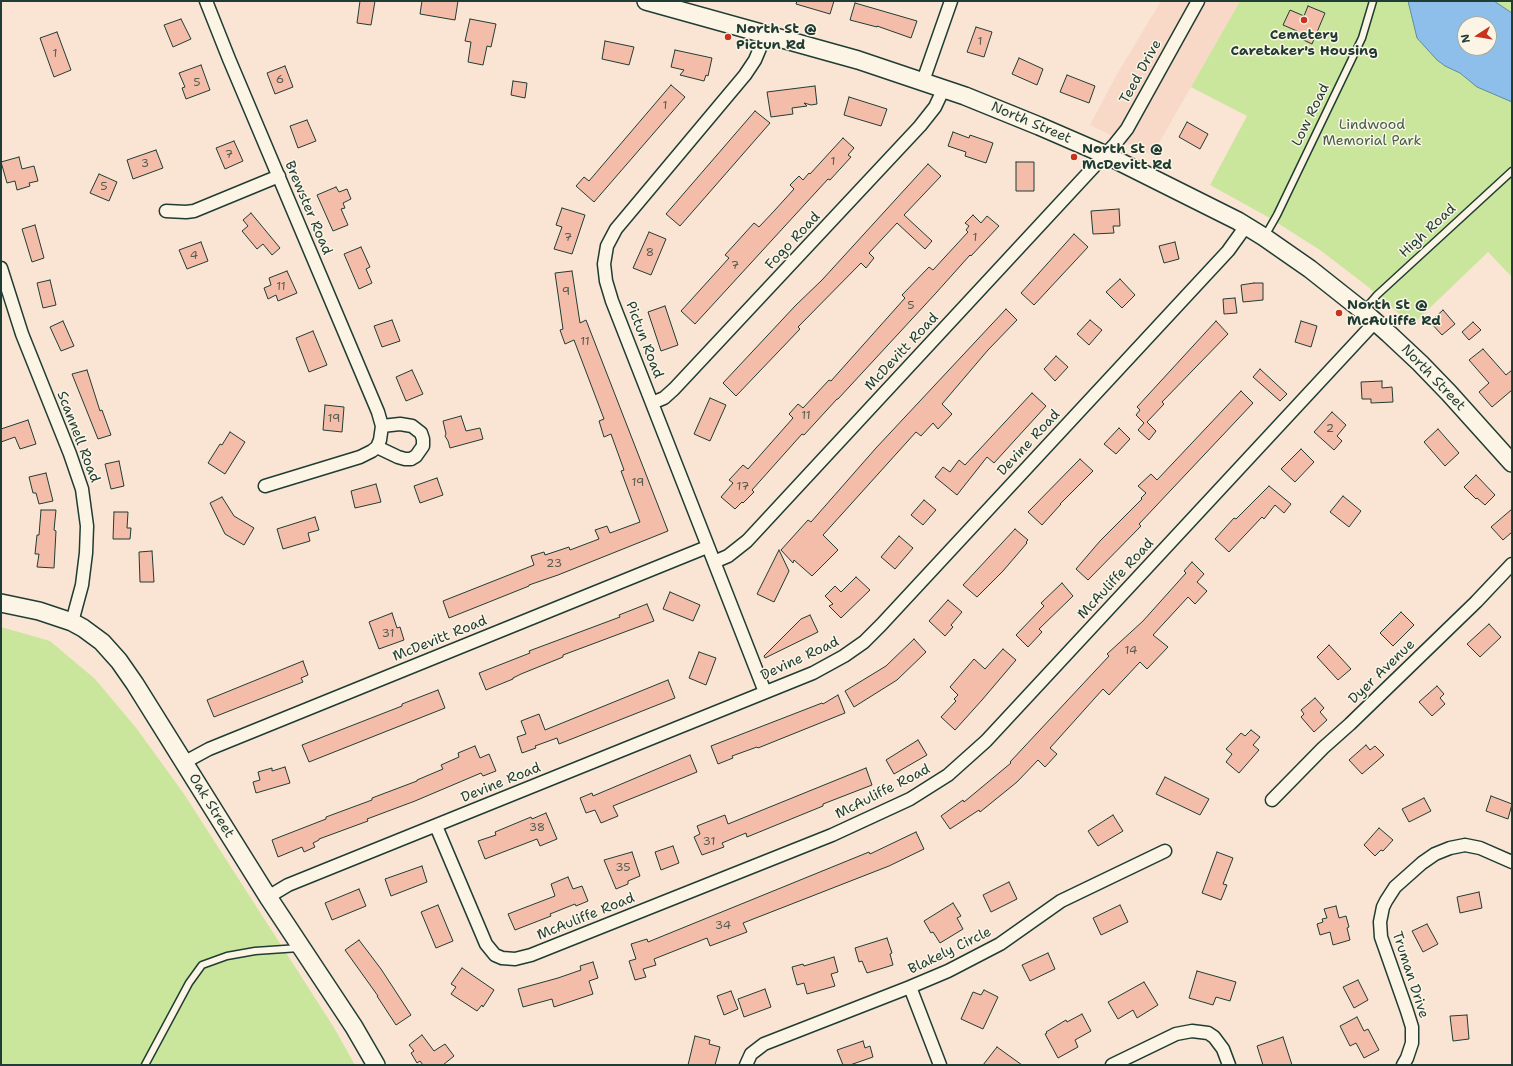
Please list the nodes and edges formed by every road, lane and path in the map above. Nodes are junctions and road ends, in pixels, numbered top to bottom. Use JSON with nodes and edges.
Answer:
{"nodes":[{"id":1,"x":206,"y":1,"type":"edge"},
{"id":2,"x":951,"y":1,"type":"edge"},
{"id":3,"x":1198,"y":1,"type":"edge"},
{"id":4,"x":1373,"y":1,"type":"edge"},
{"id":5,"x":657,"y":2,"type":"edge"},
{"id":6,"x":766,"y":34,"type":"junction"},
{"id":7,"x":923,"y":81,"type":"junction"},
{"id":8,"x":944,"y":88,"type":"junction"},
{"id":9,"x":1106,"y":155,"type":"junction"},
{"id":10,"x":1512,"y":171,"type":"edge"},
{"id":11,"x":279,"y":176,"type":"junction"},
{"id":12,"x":166,"y":211,"type":"dead end"},
{"id":13,"x":1246,"y":226,"type":"junction"},
{"id":14,"x":1264,"y":237,"type":"junction"},
{"id":15,"x":1,"y":268,"type":"edge"},
{"id":16,"x":1369,"y":317,"type":"junction"},
{"id":17,"x":652,"y":403,"type":"junction"},
{"id":18,"x":382,"y":426,"type":"junction"},
{"id":19,"x":377,"y":447,"type":"junction"},
{"id":20,"x":1512,"y":463,"type":"edge"},
{"id":21,"x":265,"y":486,"type":"dead end"},
{"id":22,"x":708,"y":547,"type":"junction"},
{"id":23,"x":714,"y":562,"type":"junction"},
{"id":24,"x":1512,"y":564,"type":"edge"},
{"id":25,"x":1,"y":603,"type":"edge"},
{"id":26,"x":72,"y":622,"type":"junction"},
{"id":27,"x":765,"y":692,"type":"junction"},
{"id":28,"x":184,"y":762,"type":"junction"},
{"id":29,"x":1272,"y":800,"type":"dead end"},
{"id":30,"x":436,"y":826,"type":"junction"},
{"id":31,"x":1164,"y":851,"type":"dead end"},
{"id":32,"x":1512,"y":862,"type":"edge"},
{"id":33,"x":268,"y":897,"type":"junction"},
{"id":34,"x":302,"y":948,"type":"junction"},
{"id":35,"x":910,"y":987,"type":"junction"},
{"id":36,"x":145,"y":1065,"type":"edge"},
{"id":37,"x":376,"y":1065,"type":"edge"},
{"id":38,"x":746,"y":1065,"type":"edge"},
{"id":39,"x":940,"y":1065,"type":"edge"},
{"id":40,"x":1112,"y":1065,"type":"edge"},
{"id":41,"x":1229,"y":1065,"type":"edge"},
{"id":42,"x":1403,"y":1065,"type":"edge"}],
"edges":[{"from":1,"to":11,"type":"street","name":"Brewster Road"},
{"from":2,"to":7,"type":"street"},
{"from":3,"to":9,"type":"street","name":"Teed Drive"},
{"from":4,"to":14,"type":"lane","name":"Low Road"},
{"from":5,"to":6,"type":"main road","name":"North Street"},
{"from":6,"to":7,"type":"main road","name":"North Street"},
{"from":6,"to":17,"type":"street","name":"Pictun Road"},
{"from":7,"to":8,"type":"main road","name":"North Street"},
{"from":8,"to":9,"type":"main road","name":"North Street"},
{"from":8,"to":17,"type":"street","name":"Fogo Road"},
{"from":9,"to":13,"type":"main road","name":"North Street"},
{"from":9,"to":23,"type":"street","name":"McDevitt Road"},
{"from":10,"to":16,"type":"lane","name":"High Road"},
{"from":11,"to":12,"type":"street"},
{"from":11,"to":18,"type":"street","name":"Brewster Road"},
{"from":13,"to":14,"type":"main road","name":"North Street"},
{"from":13,"to":27,"type":"street","name":"Devine Road"},
{"from":14,"to":16,"type":"main road","name":"North Street"},
{"from":15,"to":26,"type":"street","name":"Scannell Road"},
{"from":16,"to":20,"type":"main road","name":"North Street"},
{"from":16,"to":30,"type":"street","name":"McAuliffe Road"},
{"from":17,"to":22,"type":"street","name":"Pictun Road"},
{"from":18,"to":19,"type":"street"},
{"from":18,"to":19,"type":"street"},
{"from":19,"to":21,"type":"street"},
{"from":22,"to":23,"type":"street","name":"Pictun Road"},
{"from":22,"to":28,"type":"street","name":"McDevitt Road"},
{"from":23,"to":27,"type":"street","name":"Pictun Road"},
{"from":24,"to":29,"type":"street","name":"Dyer Avenue"},
{"from":25,"to":26,"type":"main road","name":"Oak Street"},
{"from":26,"to":28,"type":"main road","name":"Oak Street"},
{"from":27,"to":30,"type":"street","name":"Devine Road"},
{"from":28,"to":33,"type":"main road","name":"Oak Street"},
{"from":30,"to":33,"type":"street","name":"Devine Road"},
{"from":31,"to":35,"type":"street","name":"Blakely Circle"},
{"from":32,"to":42,"type":"street","name":"Truman Drive"},
{"from":33,"to":34,"type":"main road","name":"Oak Street"},
{"from":34,"to":36,"type":"lane"},
{"from":34,"to":37,"type":"main road","name":"Oak Street"},
{"from":35,"to":38,"type":"street","name":"Blakely Circle"},
{"from":35,"to":39,"type":"street"},
{"from":40,"to":41,"type":"street"}]}
